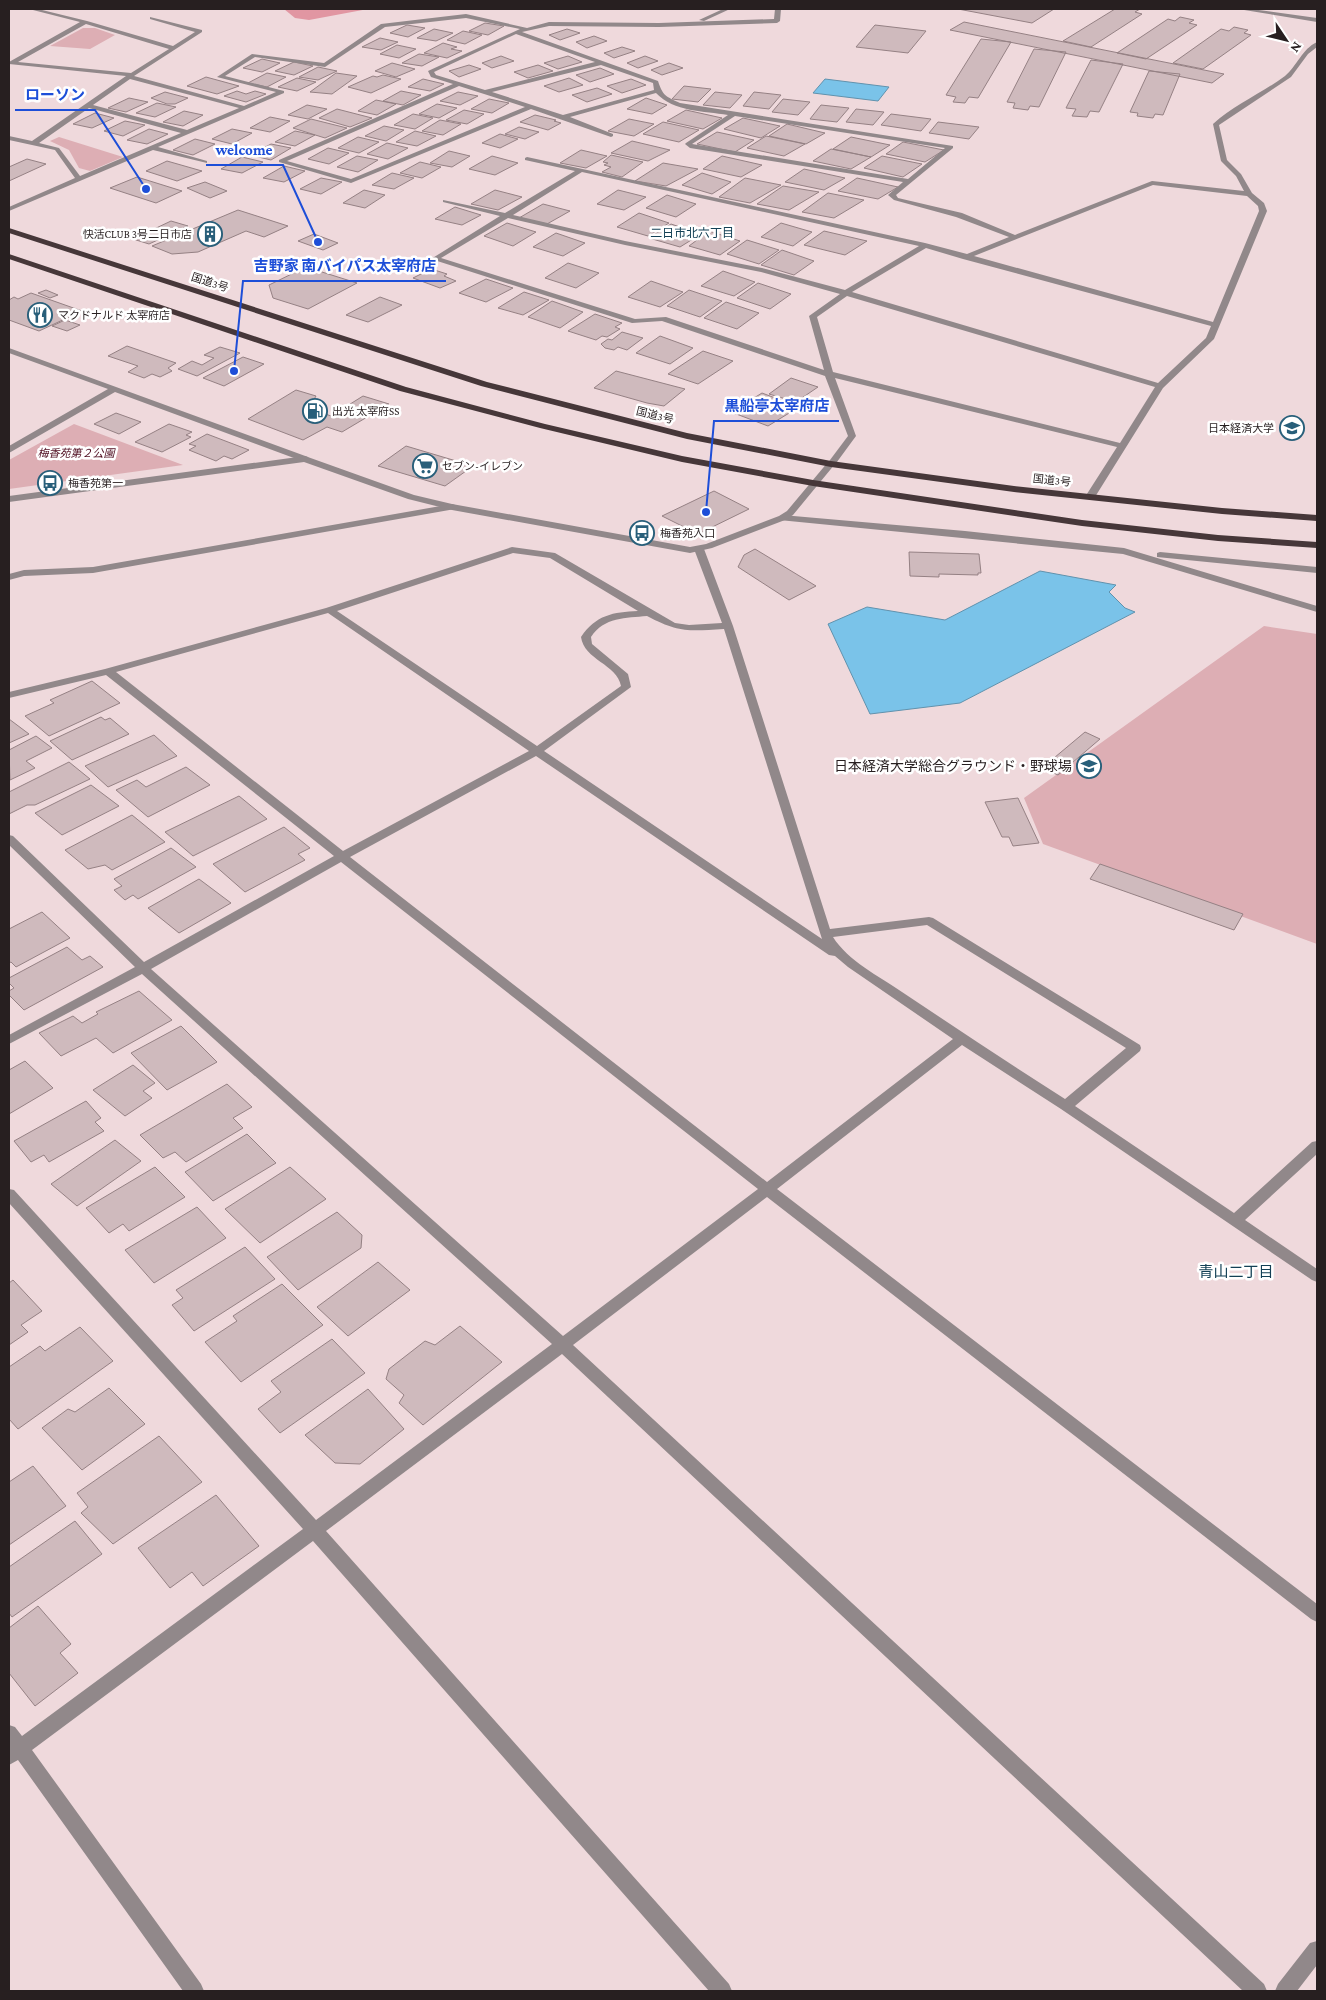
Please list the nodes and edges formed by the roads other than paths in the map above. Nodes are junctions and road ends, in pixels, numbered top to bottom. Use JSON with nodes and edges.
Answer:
{"nodes":[{"id":1,"x":32,"y":9,"type":"edge"},
{"id":2,"x":727,"y":9,"type":"edge"},
{"id":3,"x":778,"y":9,"type":"edge"},
{"id":4,"x":1241,"y":9,"type":"edge"},
{"id":5,"x":1291,"y":9,"type":"edge"},
{"id":6,"x":1284,"y":16,"type":"junction"},
{"id":7,"x":152,"y":18,"type":"dead end"},
{"id":8,"x":1317,"y":20,"type":"edge"},
{"id":9,"x":86,"y":22,"type":"junction"},
{"id":10,"x":693,"y":24,"type":"junction"},
{"id":11,"x":528,"y":29,"type":"junction"},
{"id":12,"x":516,"y":32,"type":"junction"},
{"id":13,"x":1317,"y":44,"type":"edge"},
{"id":14,"x":173,"y":48,"type":"junction"},
{"id":15,"x":1306,"y":52,"type":"junction"},
{"id":16,"x":1317,"y":54,"type":"edge"},
{"id":17,"x":600,"y":63,"type":"junction"},
{"id":18,"x":131,"y":76,"type":"junction"},
{"id":19,"x":458,"y":84,"type":"junction"},
{"id":20,"x":657,"y":91,"type":"junction"},
{"id":21,"x":485,"y":92,"type":"junction"},
{"id":22,"x":88,"y":106,"type":"junction"},
{"id":23,"x":530,"y":107,"type":"junction"},
{"id":24,"x":245,"y":108,"type":"junction"},
{"id":25,"x":733,"y":114,"type":"junction"},
{"id":26,"x":563,"y":117,"type":"junction"},
{"id":27,"x":186,"y":132,"type":"junction"},
{"id":28,"x":611,"y":135,"type":"dead end"},
{"id":29,"x":9,"y":138,"type":"edge"},
{"id":30,"x":34,"y":143,"type":"junction"},
{"id":31,"x":153,"y":148,"type":"junction"},
{"id":32,"x":528,"y":159,"type":"dead end"},
{"id":33,"x":205,"y":162,"type":"dead end"},
{"id":34,"x":581,"y":170,"type":"junction"},
{"id":35,"x":79,"y":179,"type":"junction"},
{"id":36,"x":909,"y":181,"type":"junction"},
{"id":37,"x":1248,"y":194,"type":"junction"},
{"id":38,"x":445,"y":201,"type":"dead end"},
{"id":39,"x":9,"y":209,"type":"edge"},
{"id":40,"x":507,"y":216,"type":"junction"},
{"id":41,"x":9,"y":230,"type":"edge"},
{"id":42,"x":1014,"y":237,"type":"junction"},
{"id":43,"x":925,"y":246,"type":"junction"},
{"id":44,"x":9,"y":256,"type":"edge"},
{"id":45,"x":966,"y":257,"type":"junction"},
{"id":46,"x":846,"y":293,"type":"junction"},
{"id":47,"x":1215,"y":325,"type":"junction"},
{"id":48,"x":10,"y":352,"type":"edge"},
{"id":49,"x":829,"y":374,"type":"junction"},
{"id":50,"x":1160,"y":386,"type":"junction"},
{"id":51,"x":114,"y":389,"type":"junction"},
{"id":52,"x":1123,"y":446,"type":"junction"},
{"id":53,"x":9,"y":450,"type":"edge"},
{"id":54,"x":305,"y":459,"type":"junction"},
{"id":55,"x":830,"y":464,"type":"junction"},
{"id":56,"x":813,"y":483,"type":"junction"},
{"id":57,"x":1090,"y":497,"type":"junction"},
{"id":58,"x":9,"y":499,"type":"edge"},
{"id":59,"x":452,"y":507,"type":"junction"},
{"id":60,"x":782,"y":518,"type":"junction"},
{"id":61,"x":1317,"y":518,"type":"edge"},
{"id":62,"x":1317,"y":544,"type":"edge"},
{"id":63,"x":699,"y":549,"type":"junction"},
{"id":64,"x":1124,"y":551,"type":"junction"},
{"id":65,"x":1317,"y":570,"type":"edge"},
{"id":66,"x":9,"y":577,"type":"edge"},
{"id":67,"x":1317,"y":609,"type":"edge"},
{"id":68,"x":329,"y":610,"type":"junction"},
{"id":69,"x":649,"y":614,"type":"junction"},
{"id":70,"x":728,"y":626,"type":"junction"},
{"id":71,"x":108,"y":671,"type":"junction"},
{"id":72,"x":9,"y":695,"type":"edge"},
{"id":73,"x":537,"y":752,"type":"junction"},
{"id":74,"x":9,"y":839,"type":"edge"},
{"id":75,"x":341,"y":857,"type":"junction"},
{"id":76,"x":825,"y":934,"type":"junction"},
{"id":77,"x":852,"y":964,"type":"junction"},
{"id":78,"x":143,"y":968,"type":"junction"},
{"id":79,"x":962,"y":1039,"type":"junction"},
{"id":80,"x":9,"y":1040,"type":"edge"},
{"id":81,"x":1066,"y":1106,"type":"junction"},
{"id":82,"x":1317,"y":1146,"type":"edge"},
{"id":83,"x":768,"y":1191,"type":"junction"},
{"id":84,"x":9,"y":1194,"type":"edge"},
{"id":85,"x":1235,"y":1220,"type":"junction"},
{"id":86,"x":1317,"y":1276,"type":"edge"},
{"id":87,"x":564,"y":1344,"type":"junction"},
{"id":88,"x":315,"y":1531,"type":"junction"},
{"id":89,"x":1317,"y":1614,"type":"edge"},
{"id":90,"x":12,"y":1746,"type":"edge"},
{"id":91,"x":1317,"y":1950,"type":"edge"},
{"id":92,"x":194,"y":1991,"type":"edge"},
{"id":93,"x":722,"y":1991,"type":"edge"},
{"id":94,"x":1257,"y":1991,"type":"edge"},
{"id":95,"x":1285,"y":1991,"type":"edge"}],
"edges":[{"from":1,"to":9,"type":"street"},
{"from":2,"to":10,"type":"street"},
{"from":3,"to":10,"type":"street"},
{"from":4,"to":6,"type":"street"},
{"from":5,"to":6,"type":"street"},
{"from":6,"to":8,"type":"street"},
{"from":7,"to":14,"type":"street"},
{"from":9,"to":14,"type":"street"},
{"from":9,"to":18,"type":"street"},
{"from":10,"to":11,"type":"street"},
{"from":11,"to":12,"type":"street"},
{"from":11,"to":24,"type":"street"},
{"from":12,"to":17,"type":"street"},
{"from":12,"to":19,"type":"street"},
{"from":13,"to":15,"type":"street"},
{"from":14,"to":18,"type":"street"},
{"from":15,"to":16,"type":"street"},
{"from":15,"to":37,"type":"street"},
{"from":17,"to":20,"type":"street"},
{"from":17,"to":21,"type":"street"},
{"from":18,"to":22,"type":"street"},
{"from":18,"to":24,"type":"street"},
{"from":19,"to":21,"type":"street"},
{"from":19,"to":23,"type":"street"},
{"from":20,"to":25,"type":"street"},
{"from":20,"to":26,"type":"street"},
{"from":21,"to":23,"type":"street"},
{"from":22,"to":27,"type":"street"},
{"from":22,"to":30,"type":"street"},
{"from":23,"to":26,"type":"street"},
{"from":24,"to":27,"type":"street"},
{"from":25,"to":36,"type":"street"},
{"from":25,"to":36,"type":"street"},
{"from":26,"to":28,"type":"street"},
{"from":27,"to":31,"type":"street"},
{"from":29,"to":30,"type":"street"},
{"from":30,"to":35,"type":"street"},
{"from":31,"to":33,"type":"street"},
{"from":31,"to":35,"type":"street"},
{"from":32,"to":34,"type":"street"},
{"from":34,"to":40,"type":"street"},
{"from":34,"to":43,"type":"street"},
{"from":35,"to":39,"type":"street"},
{"from":36,"to":42,"type":"street"},
{"from":37,"to":42,"type":"street"},
{"from":37,"to":47,"type":"street"},
{"from":38,"to":40,"type":"street"},
{"from":40,"to":46,"type":"street"},
{"from":40,"to":49,"type":"street"},
{"from":41,"to":55,"type":"highway","name":"国道3号"},
{"from":42,"to":45,"type":"street"},
{"from":43,"to":45,"type":"street"},
{"from":43,"to":46,"type":"street"},
{"from":44,"to":56,"type":"highway"},
{"from":45,"to":47,"type":"street"},
{"from":46,"to":49,"type":"street"},
{"from":46,"to":50,"type":"street"},
{"from":47,"to":50,"type":"street"},
{"from":48,"to":51,"type":"street"},
{"from":49,"to":52,"type":"street"},
{"from":49,"to":55,"type":"street"},
{"from":50,"to":52,"type":"street"},
{"from":51,"to":53,"type":"street"},
{"from":51,"to":54,"type":"street"},
{"from":52,"to":57,"type":"street"},
{"from":54,"to":58,"type":"street"},
{"from":54,"to":59,"type":"street"},
{"from":55,"to":56,"type":"street"},
{"from":55,"to":57,"type":"highway","name":"国道3号"},
{"from":56,"to":60,"type":"street"},
{"from":56,"to":62,"type":"highway"},
{"from":57,"to":61,"type":"highway","name":"国道3号"},
{"from":59,"to":63,"type":"street"},
{"from":59,"to":66,"type":"street"},
{"from":60,"to":63,"type":"street"},
{"from":60,"to":64,"type":"street"},
{"from":63,"to":70,"type":"street"},
{"from":64,"to":65,"type":"street"},
{"from":64,"to":67,"type":"street"},
{"from":68,"to":69,"type":"street"},
{"from":68,"to":71,"type":"street"},
{"from":68,"to":73,"type":"street"},
{"from":69,"to":70,"type":"street"},
{"from":69,"to":73,"type":"street"},
{"from":70,"to":76,"type":"street"},
{"from":71,"to":72,"type":"street"},
{"from":71,"to":75,"type":"street"},
{"from":73,"to":75,"type":"street"},
{"from":73,"to":77,"type":"street"},
{"from":74,"to":78,"type":"street"},
{"from":75,"to":78,"type":"street"},
{"from":75,"to":83,"type":"street"},
{"from":76,"to":77,"type":"street"},
{"from":76,"to":81,"type":"street"},
{"from":77,"to":79,"type":"street"},
{"from":78,"to":80,"type":"street"},
{"from":78,"to":87,"type":"street"},
{"from":79,"to":81,"type":"street"},
{"from":79,"to":83,"type":"street"},
{"from":81,"to":85,"type":"street"},
{"from":82,"to":85,"type":"street"},
{"from":83,"to":87,"type":"street"},
{"from":83,"to":89,"type":"street"},
{"from":84,"to":88,"type":"street"},
{"from":85,"to":86,"type":"street"},
{"from":87,"to":88,"type":"street"},
{"from":87,"to":94,"type":"street"},
{"from":88,"to":90,"type":"street"},
{"from":88,"to":93,"type":"street"},
{"from":90,"to":92,"type":"street"},
{"from":91,"to":95,"type":"street"}]}
